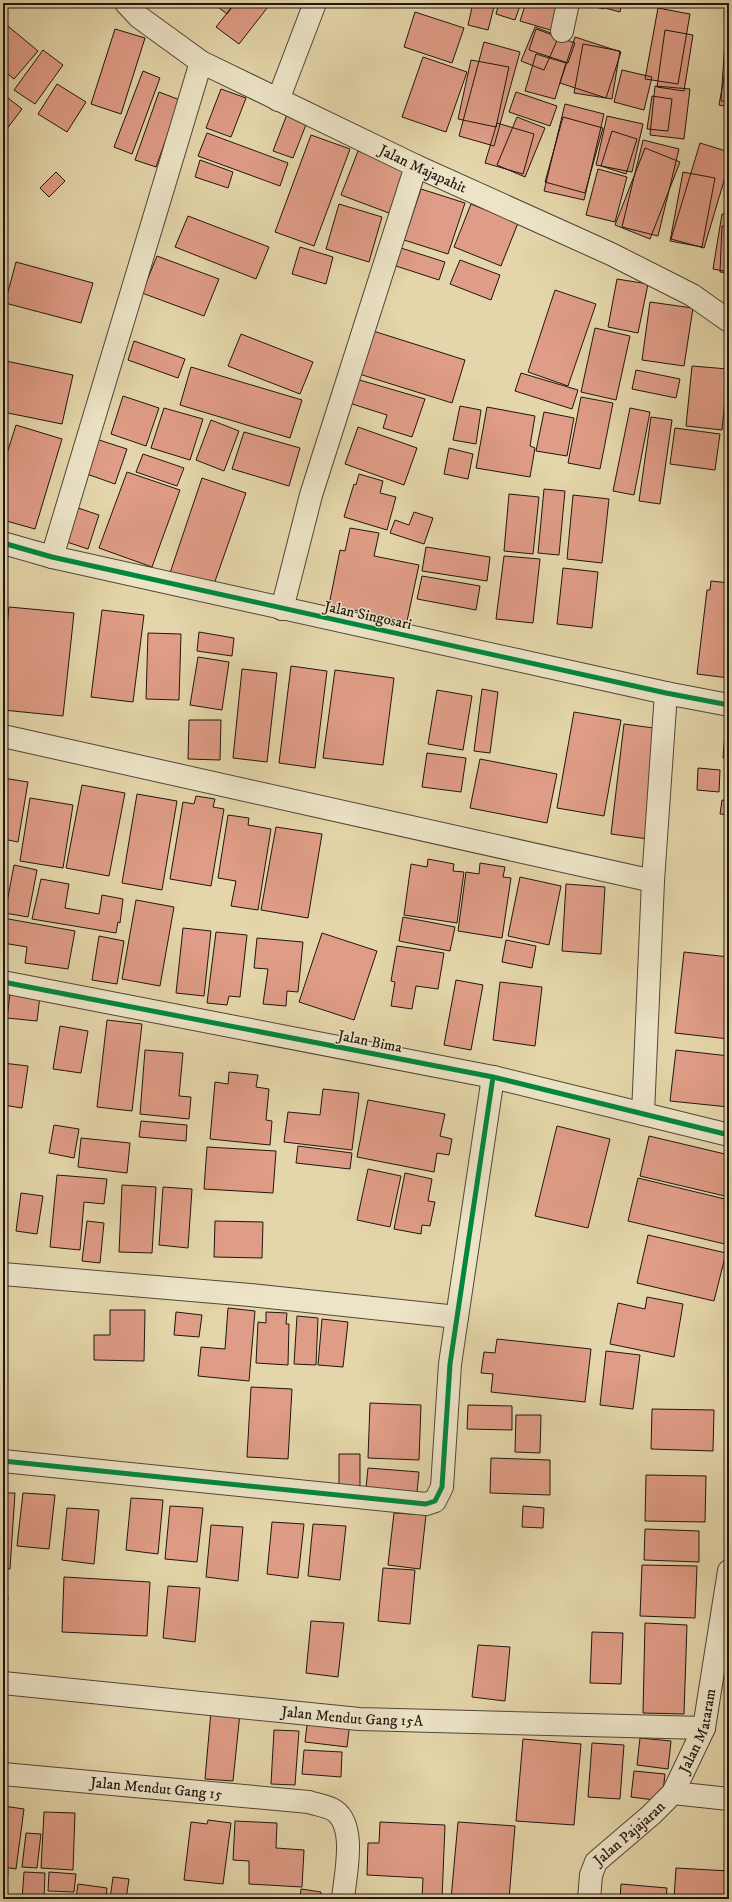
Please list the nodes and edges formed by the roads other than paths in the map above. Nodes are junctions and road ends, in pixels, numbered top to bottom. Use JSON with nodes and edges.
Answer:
{"nodes":[{"id":1,"x":126,"y":3,"type":"edge"},
{"id":2,"x":315,"y":3,"type":"edge"},
{"id":3,"x":568,"y":3,"type":"edge"},
{"id":4,"x":562,"y":31,"type":"dead end"},
{"id":5,"x":201,"y":62,"type":"junction"},
{"id":6,"x":278,"y":100,"type":"junction"},
{"id":7,"x":416,"y":166,"type":"junction"},
{"id":8,"x":729,"y":321,"type":"edge"},
{"id":9,"x":3,"y":543,"type":"edge"},
{"id":10,"x":52,"y":557,"type":"junction"},
{"id":11,"x":282,"y":609,"type":"junction"},
{"id":12,"x":666,"y":693,"type":"junction"},
{"id":13,"x":729,"y":705,"type":"edge"},
{"id":14,"x":3,"y":736,"type":"edge"},
{"id":15,"x":653,"y":881,"type":"junction"},
{"id":16,"x":3,"y":982,"type":"edge"},
{"id":17,"x":493,"y":1076,"type":"junction"},
{"id":18,"x":643,"y":1114,"type":"junction"},
{"id":19,"x":729,"y":1136,"type":"edge"},
{"id":20,"x":3,"y":1274,"type":"edge"},
{"id":21,"x":457,"y":1317,"type":"junction"},
{"id":22,"x":3,"y":1461,"type":"edge"},
{"id":23,"x":729,"y":1571,"type":"edge"},
{"id":24,"x":3,"y":1683,"type":"edge"},
{"id":25,"x":704,"y":1728,"type":"junction"},
{"id":26,"x":3,"y":1774,"type":"edge"},
{"id":27,"x":673,"y":1793,"type":"junction"},
{"id":28,"x":729,"y":1799,"type":"edge"},
{"id":29,"x":342,"y":1899,"type":"edge"},
{"id":30,"x":589,"y":1899,"type":"edge"}],
"edges":[{"from":1,"to":5,"type":"street","name":"Jalan Majapahit"},
{"from":2,"to":6,"type":"street"},
{"from":3,"to":4,"type":"street"},
{"from":5,"to":6,"type":"street","name":"Jalan Majapahit"},
{"from":5,"to":10,"type":"street"},
{"from":6,"to":7,"type":"street","name":"Jalan Majapahit"},
{"from":7,"to":8,"type":"street","name":"Jalan Majapahit"},
{"from":7,"to":11,"type":"street"},
{"from":9,"to":10,"type":"street","name":"Jalan Singosari"},
{"from":10,"to":11,"type":"street","name":"Jalan Singosari"},
{"from":11,"to":12,"type":"street","name":"Jalan Singosari"},
{"from":12,"to":13,"type":"street","name":"Jalan Singosari"},
{"from":12,"to":15,"type":"street"},
{"from":14,"to":15,"type":"street"},
{"from":15,"to":18,"type":"street"},
{"from":16,"to":17,"type":"street","name":"Jalan Bima"},
{"from":17,"to":18,"type":"street","name":"Jalan Bima"},
{"from":17,"to":21,"type":"street"},
{"from":18,"to":19,"type":"street","name":"Jalan Bima"},
{"from":20,"to":21,"type":"street"},
{"from":21,"to":22,"type":"street"},
{"from":23,"to":25,"type":"street","name":"Jalan Mataram"},
{"from":24,"to":25,"type":"street","name":"Jalan Mendut Gang 15A"},
{"from":25,"to":27,"type":"street","name":"Jalan Mataram"},
{"from":26,"to":29,"type":"street","name":"Jalan Mendut Gang 15"},
{"from":27,"to":28,"type":"street"},
{"from":27,"to":30,"type":"street","name":"Jalan Pajajaran"}]}
